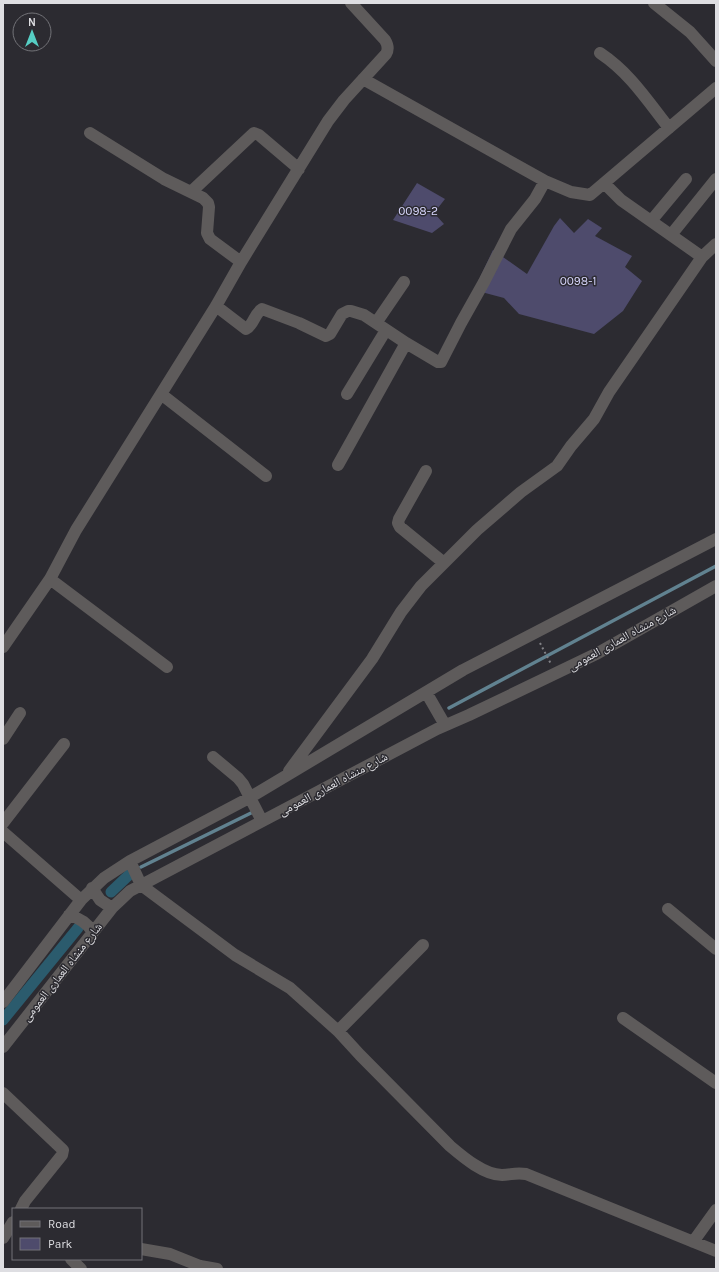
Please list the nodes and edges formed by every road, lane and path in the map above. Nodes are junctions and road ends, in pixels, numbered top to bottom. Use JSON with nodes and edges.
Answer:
{"nodes":[{"id":1,"x":351,"y":3,"type":"edge"},
{"id":2,"x":654,"y":3,"type":"edge"},
{"id":3,"x":600,"y":53,"type":"dead end"},
{"id":4,"x":716,"y":61,"type":"edge"},
{"id":5,"x":363,"y":79,"type":"junction"},
{"id":6,"x":716,"y":88,"type":"edge"},
{"id":7,"x":669,"y":128,"type":"junction"},
{"id":8,"x":90,"y":133,"type":"dead end"},
{"id":9,"x":299,"y":169,"type":"junction"},
{"id":10,"x":716,"y":179,"type":"edge"},
{"id":11,"x":686,"y":180,"type":"dead end"},
{"id":12,"x":544,"y":182,"type":"junction"},
{"id":13,"x":604,"y":183,"type":"junction"},
{"id":14,"x":192,"y":191,"type":"junction"},
{"id":15,"x":651,"y":221,"type":"junction"},
{"id":16,"x":671,"y":235,"type":"junction"},
{"id":17,"x":716,"y":244,"type":"edge"},
{"id":18,"x":702,"y":257,"type":"junction"},
{"id":19,"x":240,"y":262,"type":"junction"},
{"id":20,"x":404,"y":282,"type":"dead end"},
{"id":21,"x":216,"y":306,"type":"junction"},
{"id":22,"x":376,"y":323,"type":"junction"},
{"id":23,"x":386,"y":330,"type":"junction"},
{"id":24,"x":406,"y":343,"type":"junction"},
{"id":25,"x":162,"y":394,"type":"junction"},
{"id":26,"x":347,"y":394,"type":"dead end"},
{"id":27,"x":338,"y":465,"type":"dead end"},
{"id":28,"x":426,"y":471,"type":"dead end"},
{"id":29,"x":266,"y":476,"type":"dead end"},
{"id":30,"x":716,"y":539,"type":"edge"},
{"id":31,"x":444,"y":563,"type":"junction"},
{"id":32,"x":50,"y":579,"type":"junction"},
{"id":33,"x":716,"y":586,"type":"edge"},
{"id":34,"x":540,"y":643,"type":"dead end"},
{"id":35,"x":3,"y":647,"type":"edge"},
{"id":36,"x":167,"y":666,"type":"dead end"},
{"id":37,"x":552,"y":667,"type":"dead end"},
{"id":38,"x":426,"y":692,"type":"junction"},
{"id":39,"x":20,"y":713,"type":"dead end"},
{"id":40,"x":445,"y":725,"type":"junction"},
{"id":41,"x":3,"y":739,"type":"edge"},
{"id":42,"x":64,"y":744,"type":"dead end"},
{"id":43,"x":212,"y":757,"type":"dead end"},
{"id":44,"x":285,"y":777,"type":"junction"},
{"id":45,"x":249,"y":798,"type":"junction"},
{"id":46,"x":262,"y":821,"type":"junction"},
{"id":47,"x":3,"y":823,"type":"edge"},
{"id":48,"x":3,"y":832,"type":"edge"},
{"id":49,"x":130,"y":861,"type":"junction"},
{"id":50,"x":141,"y":885,"type":"junction"},
{"id":51,"x":92,"y":888,"type":"junction"},
{"id":52,"x":81,"y":900,"type":"junction"},
{"id":53,"x":112,"y":908,"type":"junction"},
{"id":54,"x":668,"y":909,"type":"dead end"},
{"id":55,"x":70,"y":915,"type":"junction"},
{"id":56,"x":92,"y":932,"type":"junction"},
{"id":57,"x":423,"y":945,"type":"dead end"},
{"id":58,"x":716,"y":949,"type":"edge"},
{"id":59,"x":3,"y":1002,"type":"edge"},
{"id":60,"x":623,"y":1018,"type":"dead end"},
{"id":61,"x":338,"y":1031,"type":"junction"},
{"id":62,"x":3,"y":1047,"type":"edge"},
{"id":63,"x":716,"y":1083,"type":"edge"},
{"id":64,"x":3,"y":1093,"type":"edge"},
{"id":65,"x":22,"y":1208,"type":"edge"},
{"id":66,"x":716,"y":1210,"type":"edge"},
{"id":67,"x":693,"y":1242,"type":"junction"},
{"id":68,"x":142,"y":1249,"type":"edge"},
{"id":69,"x":716,"y":1251,"type":"edge"},
{"id":70,"x":72,"y":1260,"type":"edge"},
{"id":71,"x":81,"y":1269,"type":"edge"},
{"id":72,"x":217,"y":1269,"type":"edge"}],
"edges":[{"from":1,"to":5,"type":"street"},
{"from":2,"to":4,"type":"street"},
{"from":3,"to":7,"type":"street"},
{"from":5,"to":9,"type":"street"},
{"from":5,"to":12,"type":"street"},
{"from":6,"to":7,"type":"street"},
{"from":7,"to":13,"type":"street"},
{"from":8,"to":14,"type":"street"},
{"from":9,"to":14,"type":"street"},
{"from":9,"to":19,"type":"street"},
{"from":10,"to":16,"type":"street"},
{"from":11,"to":15,"type":"street"},
{"from":12,"to":13,"type":"street"},
{"from":12,"to":24,"type":"street"},
{"from":13,"to":15,"type":"street"},
{"from":14,"to":19,"type":"street"},
{"from":15,"to":16,"type":"street"},
{"from":16,"to":18,"type":"street"},
{"from":17,"to":18,"type":"street"},
{"from":18,"to":31,"type":"street"},
{"from":19,"to":21,"type":"street"},
{"from":20,"to":22,"type":"street"},
{"from":21,"to":22,"type":"street"},
{"from":21,"to":25,"type":"street"},
{"from":22,"to":23,"type":"street"},
{"from":23,"to":24,"type":"street"},
{"from":23,"to":26,"type":"street"},
{"from":24,"to":27,"type":"street"},
{"from":25,"to":29,"type":"street"},
{"from":25,"to":32,"type":"street"},
{"from":28,"to":31,"type":"street"},
{"from":30,"to":38,"type":"street"},
{"from":31,"to":44,"type":"street"},
{"from":32,"to":35,"type":"street"},
{"from":32,"to":36,"type":"street"},
{"from":33,"to":40,"type":"street","name":"شارع منشاه العمارى العمومى"},
{"from":34,"to":37,"type":"path"},
{"from":38,"to":40,"type":"street"},
{"from":38,"to":44,"type":"street"},
{"from":39,"to":41,"type":"street"},
{"from":40,"to":46,"type":"street","name":"شارع منشاه العمارى العمومى"},
{"from":42,"to":47,"type":"street"},
{"from":43,"to":45,"type":"street"},
{"from":44,"to":45,"type":"street"},
{"from":45,"to":46,"type":"street"},
{"from":45,"to":49,"type":"street"},
{"from":46,"to":50,"type":"street","name":"شارع منشاه العمارى العمومى"},
{"from":48,"to":52,"type":"street"},
{"from":49,"to":50,"type":"street"},
{"from":49,"to":51,"type":"street"},
{"from":50,"to":53,"type":"street","name":"شارع منشاه العمارى العمومى"},
{"from":50,"to":61,"type":"street"},
{"from":51,"to":52,"type":"street"},
{"from":51,"to":53,"type":"street"},
{"from":52,"to":55,"type":"street"},
{"from":53,"to":56,"type":"street","name":"شارع منشاه العمارى العمومى"},
{"from":54,"to":58,"type":"street"},
{"from":55,"to":56,"type":"street"},
{"from":55,"to":59,"type":"street"},
{"from":56,"to":62,"type":"street","name":"شارع منشاه العمارى العمومى"},
{"from":57,"to":61,"type":"street"},
{"from":60,"to":63,"type":"street"},
{"from":61,"to":67,"type":"street"},
{"from":64,"to":65,"type":"street"},
{"from":66,"to":67,"type":"street"},
{"from":67,"to":69,"type":"street"},
{"from":68,"to":72,"type":"street"},
{"from":70,"to":71,"type":"street"}]}
